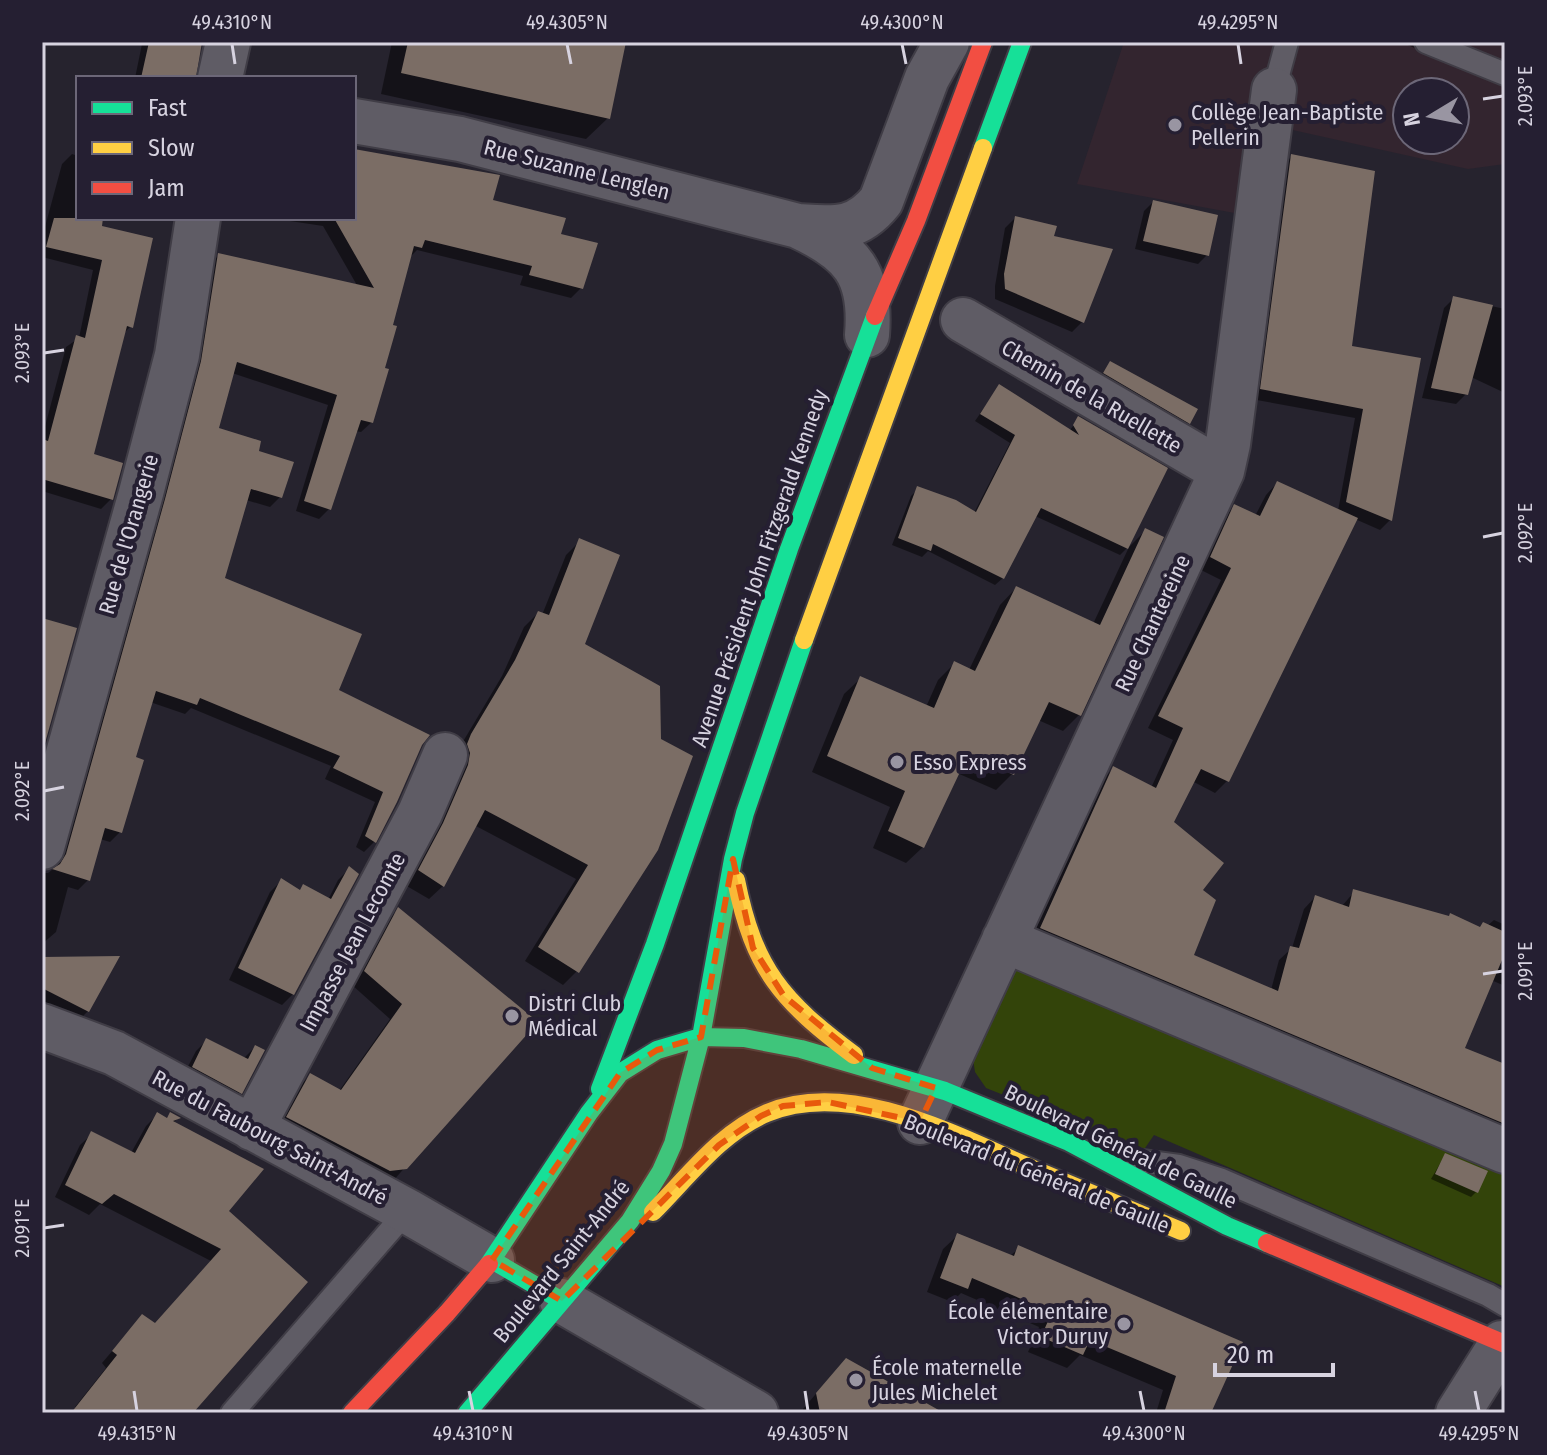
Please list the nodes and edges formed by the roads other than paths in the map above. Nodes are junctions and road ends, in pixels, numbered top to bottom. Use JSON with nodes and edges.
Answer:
{"nodes":[{"id":1,"x":228,"y":42,"type":"edge"},
{"id":2,"x":947,"y":42,"type":"edge"},
{"id":3,"x":983,"y":42,"type":"edge"},
{"id":4,"x":1022,"y":42,"type":"edge"},
{"id":5,"x":1287,"y":42,"type":"edge"},
{"id":6,"x":1426,"y":42,"type":"edge"},
{"id":7,"x":1505,"y":74,"type":"edge"},
{"id":8,"x":220,"y":76,"type":"edge"},
{"id":9,"x":1274,"y":90,"type":"joint"},
{"id":10,"x":356,"y":121,"type":"edge"},
{"id":11,"x":198,"y":220,"type":"edge"},
{"id":12,"x":798,"y":226,"type":"junction"},
{"id":13,"x":963,"y":320,"type":"dead end"},
{"id":14,"x":867,"y":335,"type":"junction"},
{"id":15,"x":1222,"y":471,"type":"junction"},
{"id":16,"x":445,"y":755,"type":"dead end"},
{"id":17,"x":42,"y":847,"type":"edge"},
{"id":18,"x":733,"y":859,"type":"junction"},
{"id":19,"x":1004,"y":940,"type":"junction"},
{"id":20,"x":42,"y":1026,"type":"edge"},
{"id":21,"x":701,"y":1037,"type":"junction"},
{"id":22,"x":872,"y":1068,"type":"junction"},
{"id":23,"x":928,"y":1105,"type":"junction"},
{"id":24,"x":589,"y":1113,"type":"junction"},
{"id":25,"x":252,"y":1128,"type":"junction"},
{"id":26,"x":1505,"y":1151,"type":"edge"},
{"id":27,"x":1094,"y":1155,"type":"junction"},
{"id":28,"x":407,"y":1211,"type":"junction"},
{"id":29,"x":1197,"y":1238,"type":"dead end"},
{"id":30,"x":600,"y":1258,"type":"junction"},
{"id":31,"x":492,"y":1260,"type":"junction"},
{"id":32,"x":562,"y":1301,"type":"junction"},
{"id":33,"x":447,"y":1313,"type":"junction"},
{"id":34,"x":1498,"y":1346,"type":"edge"},
{"id":35,"x":388,"y":1400,"type":"dead end"},
{"id":36,"x":232,"y":1413,"type":"edge"},
{"id":37,"x":352,"y":1413,"type":"edge"},
{"id":38,"x":467,"y":1413,"type":"edge"},
{"id":39,"x":756,"y":1413,"type":"edge"},
{"id":40,"x":1458,"y":1413,"type":"edge"}],
"edges":[{"from":1,"to":8,"type":"street"},
{"from":2,"to":12,"type":"street","name":"Rue Suzanne Lenglen"},
{"from":3,"to":14,"type":"main road","name":"Avenue Président John Fitzgerald Kennedy"},
{"from":4,"to":18,"type":"main road"},
{"from":5,"to":9,"type":"lane"},
{"from":6,"to":7,"type":"lane"},
{"from":9,"to":15,"type":"street","name":"Rue Chantereine"},
{"from":10,"to":12,"type":"street","name":"Rue Suzanne Lenglen"},
{"from":11,"to":17,"type":"street","name":"Rue de l'Orangerie"},
{"from":12,"to":14,"type":"street","name":"Rue Suzanne Lenglen"},
{"from":13,"to":15,"type":"street","name":"Chemin de la Ruellette"},
{"from":14,"to":24,"type":"main road","name":"Avenue Président John Fitzgerald Kennedy"},
{"from":15,"to":19,"type":"street","name":"Rue Chantereine"},
{"from":16,"to":25,"type":"street","name":"Impasse Jean Lecomte"},
{"from":18,"to":21,"type":"main road"},
{"from":18,"to":22,"type":"main road"},
{"from":19,"to":23,"type":"street","name":"Rue Chantereine"},
{"from":19,"to":26,"type":"street"},
{"from":20,"to":25,"type":"street","name":"Rue du Faubourg Saint-André"},
{"from":21,"to":22,"type":"main road","name":"Boulevard Général de Gaulle"},
{"from":21,"to":24,"type":"main road","name":"Boulevard Général de Gaulle"},
{"from":21,"to":30,"type":"main road","name":"Boulevard Saint-André"},
{"from":22,"to":23,"type":"main road","name":"Boulevard Général de Gaulle"},
{"from":23,"to":27,"type":"main road","name":"Boulevard Général de Gaulle"},
{"from":23,"to":29,"type":"main road","name":"Boulevard du Général de Gaulle"},
{"from":23,"to":30,"type":"main road","name":"Boulevard du Général de Gaulle"},
{"from":24,"to":31,"type":"main road"},
{"from":25,"to":28,"type":"street","name":"Rue du Faubourg Saint-André"},
{"from":27,"to":34,"type":"main road","name":"Boulevard Général de Gaulle"},
{"from":27,"to":34,"type":"lane"},
{"from":28,"to":31,"type":"street","name":"Rue du Faubourg Saint-André"},
{"from":28,"to":36,"type":"lane"},
{"from":30,"to":32,"type":"main road","name":"Boulevard Saint-André"},
{"from":31,"to":32,"type":"main road"},
{"from":31,"to":33,"type":"main road"},
{"from":32,"to":38,"type":"main road","name":"Boulevard Saint-André"},
{"from":32,"to":39,"type":"street"},
{"from":33,"to":35,"type":"main road"},
{"from":33,"to":37,"type":"main road"},
{"from":34,"to":40,"type":"street"}]}
